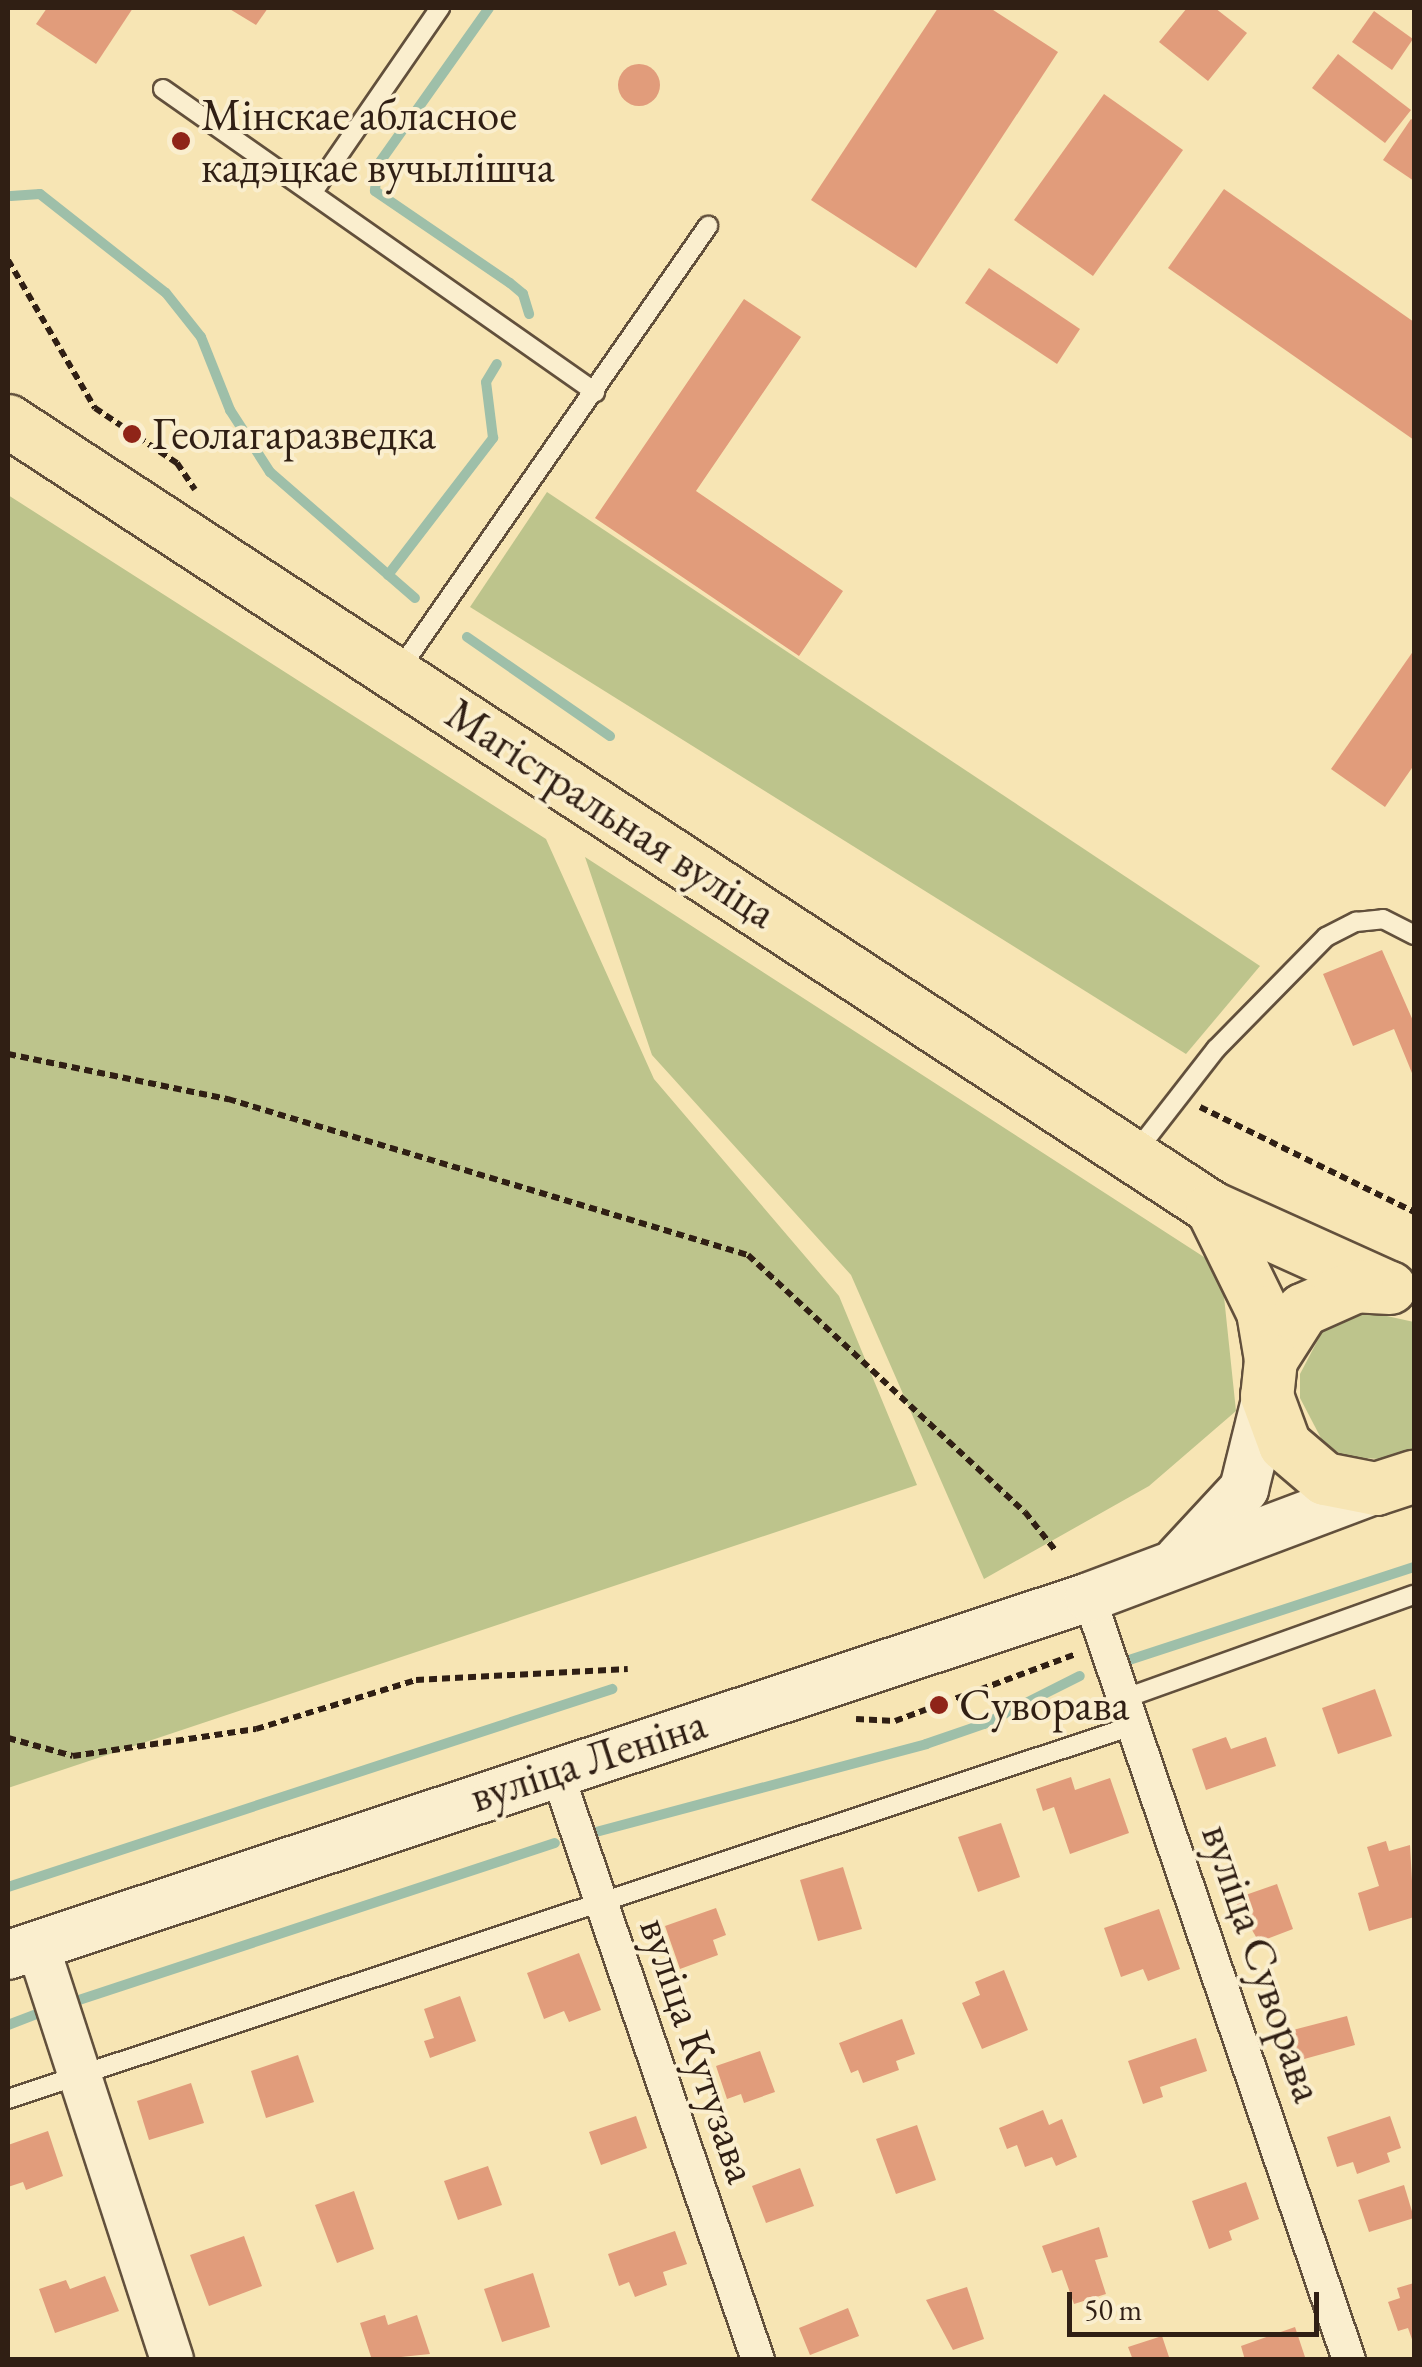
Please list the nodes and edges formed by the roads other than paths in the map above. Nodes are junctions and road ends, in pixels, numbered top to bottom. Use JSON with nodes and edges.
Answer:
{"nodes":[{"id":1,"x":440,"y":8,"type":"edge"},
{"id":2,"x":164,"y":89,"type":"dead end"},
{"id":3,"x":313,"y":192,"type":"junction"},
{"id":4,"x":708,"y":226,"type":"dead end"},
{"id":5,"x":596,"y":392,"type":"junction"},
{"id":6,"x":8,"y":421,"type":"edge"},
{"id":7,"x":397,"y":674,"type":"junction"},
{"id":8,"x":1414,"y":935,"type":"edge"},
{"id":9,"x":1134,"y":1153,"type":"junction"},
{"id":10,"x":1212,"y":1208,"type":"junction"},
{"id":11,"x":1401,"y":1292,"type":"edge"},
{"id":12,"x":1269,"y":1378,"type":"junction"},
{"id":13,"x":1402,"y":1483,"type":"edge"},
{"id":14,"x":1169,"y":1568,"type":"junction"},
{"id":15,"x":1414,"y":1594,"type":"edge"},
{"id":16,"x":1089,"y":1597,"type":"junction"},
{"id":17,"x":1128,"y":1712,"type":"junction"},
{"id":18,"x":556,"y":1770,"type":"junction"},
{"id":19,"x":600,"y":1903,"type":"junction"},
{"id":20,"x":22,"y":1950,"type":"edge"},
{"id":21,"x":78,"y":2075,"type":"junction"},
{"id":22,"x":8,"y":2098,"type":"edge"},
{"id":23,"x":172,"y":2360,"type":"edge"},
{"id":24,"x":758,"y":2360,"type":"edge"},
{"id":25,"x":1349,"y":2360,"type":"edge"}],
"edges":[{"from":1,"to":3,"type":"lane"},
{"from":2,"to":3,"type":"lane"},
{"from":3,"to":5,"type":"lane"},
{"from":4,"to":5,"type":"lane"},
{"from":5,"to":7,"type":"lane"},
{"from":6,"to":7,"type":"main road","name":"Магістральная вуліца"},
{"from":7,"to":9,"type":"main road","name":"Магістральная вуліца"},
{"from":8,"to":9,"type":"lane"},
{"from":9,"to":10,"type":"main road","name":"Магістральная вуліца"},
{"from":10,"to":11,"type":"main road","name":"Магістральная вуліца"},
{"from":10,"to":12,"type":"main road","name":"Магістральная вуліца"},
{"from":11,"to":12,"type":"main road"},
{"from":12,"to":13,"type":"main road","name":"Магістральная вуліца"},
{"from":12,"to":14,"type":"main road","name":"вуліца Леніна"},
{"from":13,"to":14,"type":"main road","name":"вуліца Леніна"},
{"from":14,"to":16,"type":"main road","name":"вуліца Леніна"},
{"from":15,"to":17,"type":"lane"},
{"from":16,"to":17,"type":"street","name":"вуліца Суворава"},
{"from":16,"to":18,"type":"main road","name":"вуліца Леніна"},
{"from":17,"to":19,"type":"lane"},
{"from":17,"to":25,"type":"street","name":"вуліца Суворава"},
{"from":18,"to":19,"type":"street","name":"вуліца Кутузава"},
{"from":18,"to":20,"type":"main road","name":"вуліца Леніна"},
{"from":19,"to":21,"type":"lane"},
{"from":19,"to":24,"type":"street","name":"вуліца Кутузава"},
{"from":20,"to":21,"type":"street"},
{"from":21,"to":22,"type":"lane"},
{"from":21,"to":23,"type":"street"}]}
